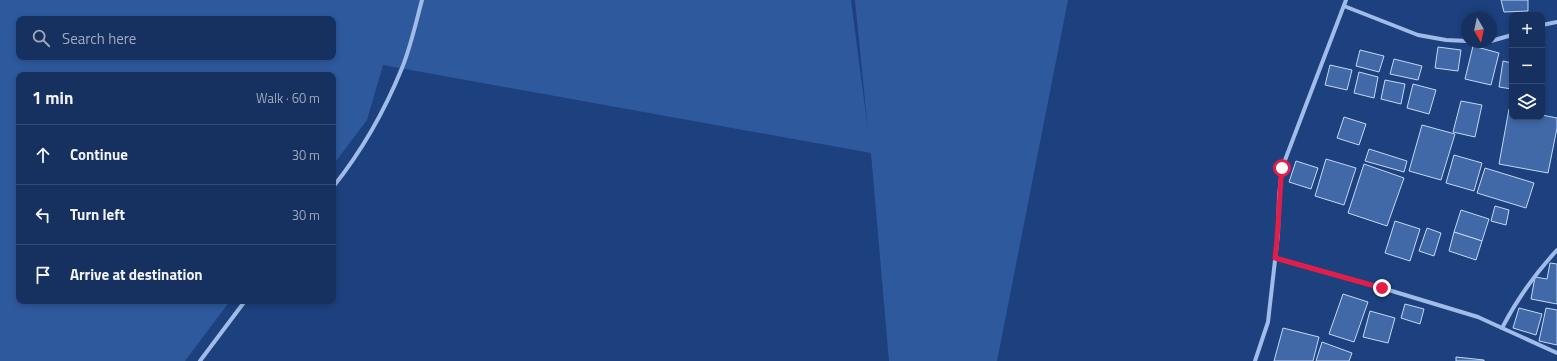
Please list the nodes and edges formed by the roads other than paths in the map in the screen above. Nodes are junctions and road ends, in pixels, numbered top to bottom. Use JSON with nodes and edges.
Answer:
{"nodes":[{"id":1,"x":422,"y":0,"type":"edge"},
{"id":2,"x":1346,"y":0,"type":"edge"},
{"id":3,"x":1344,"y":6,"type":"junction"},
{"id":4,"x":1557,"y":22,"type":"edge"},
{"id":5,"x":1545,"y":25,"type":"edge"},
{"id":6,"x":1509,"y":36,"type":"edge"},
{"id":7,"x":1497,"y":39,"type":"edge"},
{"id":8,"x":1461,"y":41,"type":"edge"},
{"id":9,"x":336,"y":183,"type":"edge"},
{"id":10,"x":1557,"y":250,"type":"edge"},
{"id":11,"x":1275,"y":258,"type":"junction"},
{"id":12,"x":243,"y":304,"type":"edge"},
{"id":13,"x":1502,"y":328,"type":"junction"},
{"id":14,"x":1557,"y":353,"type":"edge"},
{"id":15,"x":200,"y":361,"type":"edge"},
{"id":16,"x":1255,"y":361,"type":"edge"}],
"edges":[{"from":1,"to":9,"type":"street"},
{"from":2,"to":3,"type":"street"},
{"from":3,"to":8,"type":"street"},
{"from":3,"to":11,"type":"street"},
{"from":4,"to":5,"type":"street"},
{"from":6,"to":7,"type":"street"},
{"from":10,"to":13,"type":"street"},
{"from":11,"to":13,"type":"street"},
{"from":11,"to":16,"type":"street"},
{"from":12,"to":15,"type":"street"},
{"from":13,"to":14,"type":"street"}]}
